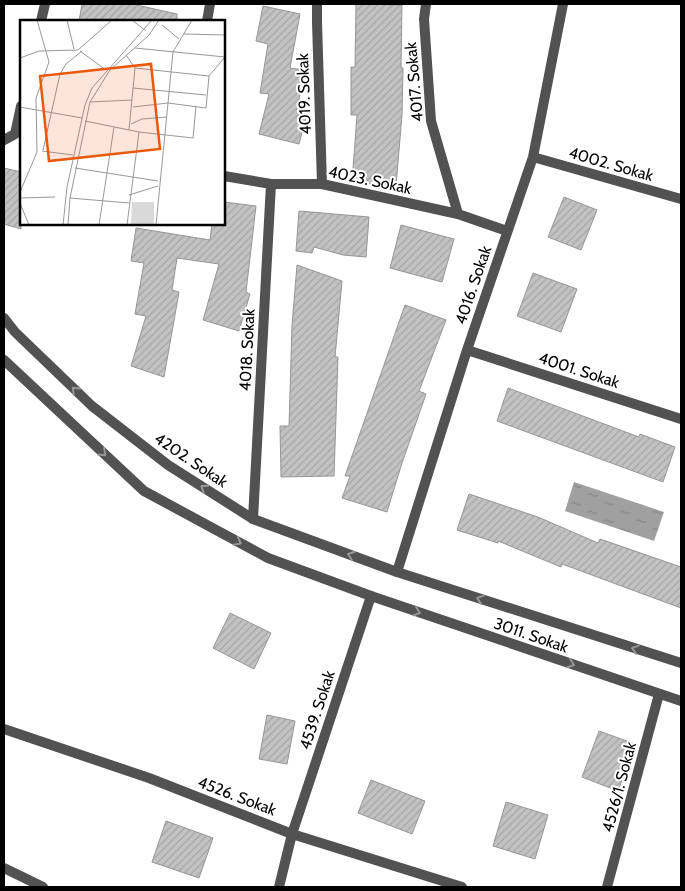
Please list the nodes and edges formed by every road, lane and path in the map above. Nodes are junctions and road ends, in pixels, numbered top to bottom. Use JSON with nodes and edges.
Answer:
{"nodes":[{"id":1,"x":45,"y":4,"type":"edge"},
{"id":2,"x":210,"y":4,"type":"edge"},
{"id":3,"x":318,"y":4,"type":"edge"},
{"id":4,"x":426,"y":4,"type":"edge"},
{"id":5,"x":564,"y":4,"type":"edge"},
{"id":6,"x":41,"y":20,"type":"edge"},
{"id":7,"x":207,"y":20,"type":"edge"},
{"id":8,"x":20,"y":116,"type":"edge"},
{"id":9,"x":18,"y":135,"type":"edge"},
{"id":10,"x":4,"y":140,"type":"edge"},
{"id":11,"x":533,"y":157,"type":"junction"},
{"id":12,"x":225,"y":176,"type":"edge"},
{"id":13,"x":271,"y":184,"type":"junction"},
{"id":14,"x":322,"y":184,"type":"junction"},
{"id":15,"x":681,"y":199,"type":"edge"},
{"id":16,"x":458,"y":214,"type":"junction"},
{"id":17,"x":507,"y":231,"type":"junction"},
{"id":18,"x":4,"y":318,"type":"edge"},
{"id":19,"x":468,"y":350,"type":"junction"},
{"id":20,"x":5,"y":364,"type":"edge"},
{"id":21,"x":681,"y":419,"type":"edge"},
{"id":22,"x":253,"y":519,"type":"junction"},
{"id":23,"x":397,"y":572,"type":"junction"},
{"id":24,"x":371,"y":596,"type":"junction"},
{"id":25,"x":681,"y":664,"type":"edge"},
{"id":26,"x":660,"y":694,"type":"junction"},
{"id":27,"x":681,"y":701,"type":"edge"},
{"id":28,"x":4,"y":729,"type":"edge"},
{"id":29,"x":292,"y":834,"type":"junction"},
{"id":30,"x":4,"y":868,"type":"edge"},
{"id":31,"x":43,"y":887,"type":"edge"},
{"id":32,"x":279,"y":887,"type":"edge"},
{"id":33,"x":462,"y":887,"type":"edge"},
{"id":34,"x":607,"y":887,"type":"edge"}],
"edges":[{"from":1,"to":6,"type":"street"},
{"from":2,"to":7,"type":"street"},
{"from":3,"to":14,"type":"street","name":"4019. Sokak"},
{"from":4,"to":16,"type":"street","name":"4017. Sokak"},
{"from":5,"to":11,"type":"street","name":"4016. Sokak"},
{"from":8,"to":9,"type":"street"},
{"from":9,"to":10,"type":"street"},
{"from":11,"to":15,"type":"street","name":"4002. Sokak"},
{"from":11,"to":17,"type":"street","name":"4016. Sokak"},
{"from":12,"to":13,"type":"street","name":"4023. Sokak"},
{"from":13,"to":14,"type":"street","name":"4023. Sokak"},
{"from":13,"to":22,"type":"street","name":"4018. Sokak"},
{"from":14,"to":16,"type":"street","name":"4023. Sokak"},
{"from":16,"to":17,"type":"street","name":"4023. Sokak"},
{"from":17,"to":19,"type":"street","name":"4016. Sokak"},
{"from":22,"to":18,"type":"street","name":"4202. Sokak","one_way":true},
{"from":19,"to":21,"type":"street","name":"4001. Sokak"},
{"from":19,"to":23,"type":"street","name":"4016. Sokak"},
{"from":20,"to":24,"type":"street","one_way":true},
{"from":23,"to":22,"type":"street","name":"4202. Sokak","one_way":true},
{"from":25,"to":23,"type":"street","name":"3011. Sokak","one_way":true},
{"from":24,"to":26,"type":"street","name":"3011. Sokak","one_way":true},
{"from":24,"to":29,"type":"street","name":"4539. Sokak"},
{"from":26,"to":27,"type":"street","name":"3011. Sokak"},
{"from":26,"to":34,"type":"street","name":"4526/1. Sokak"},
{"from":28,"to":29,"type":"street","name":"4526. Sokak"},
{"from":29,"to":32,"type":"street","name":"4539. Sokak"},
{"from":29,"to":33,"type":"street","name":"4526. Sokak"},
{"from":30,"to":31,"type":"street"}]}
